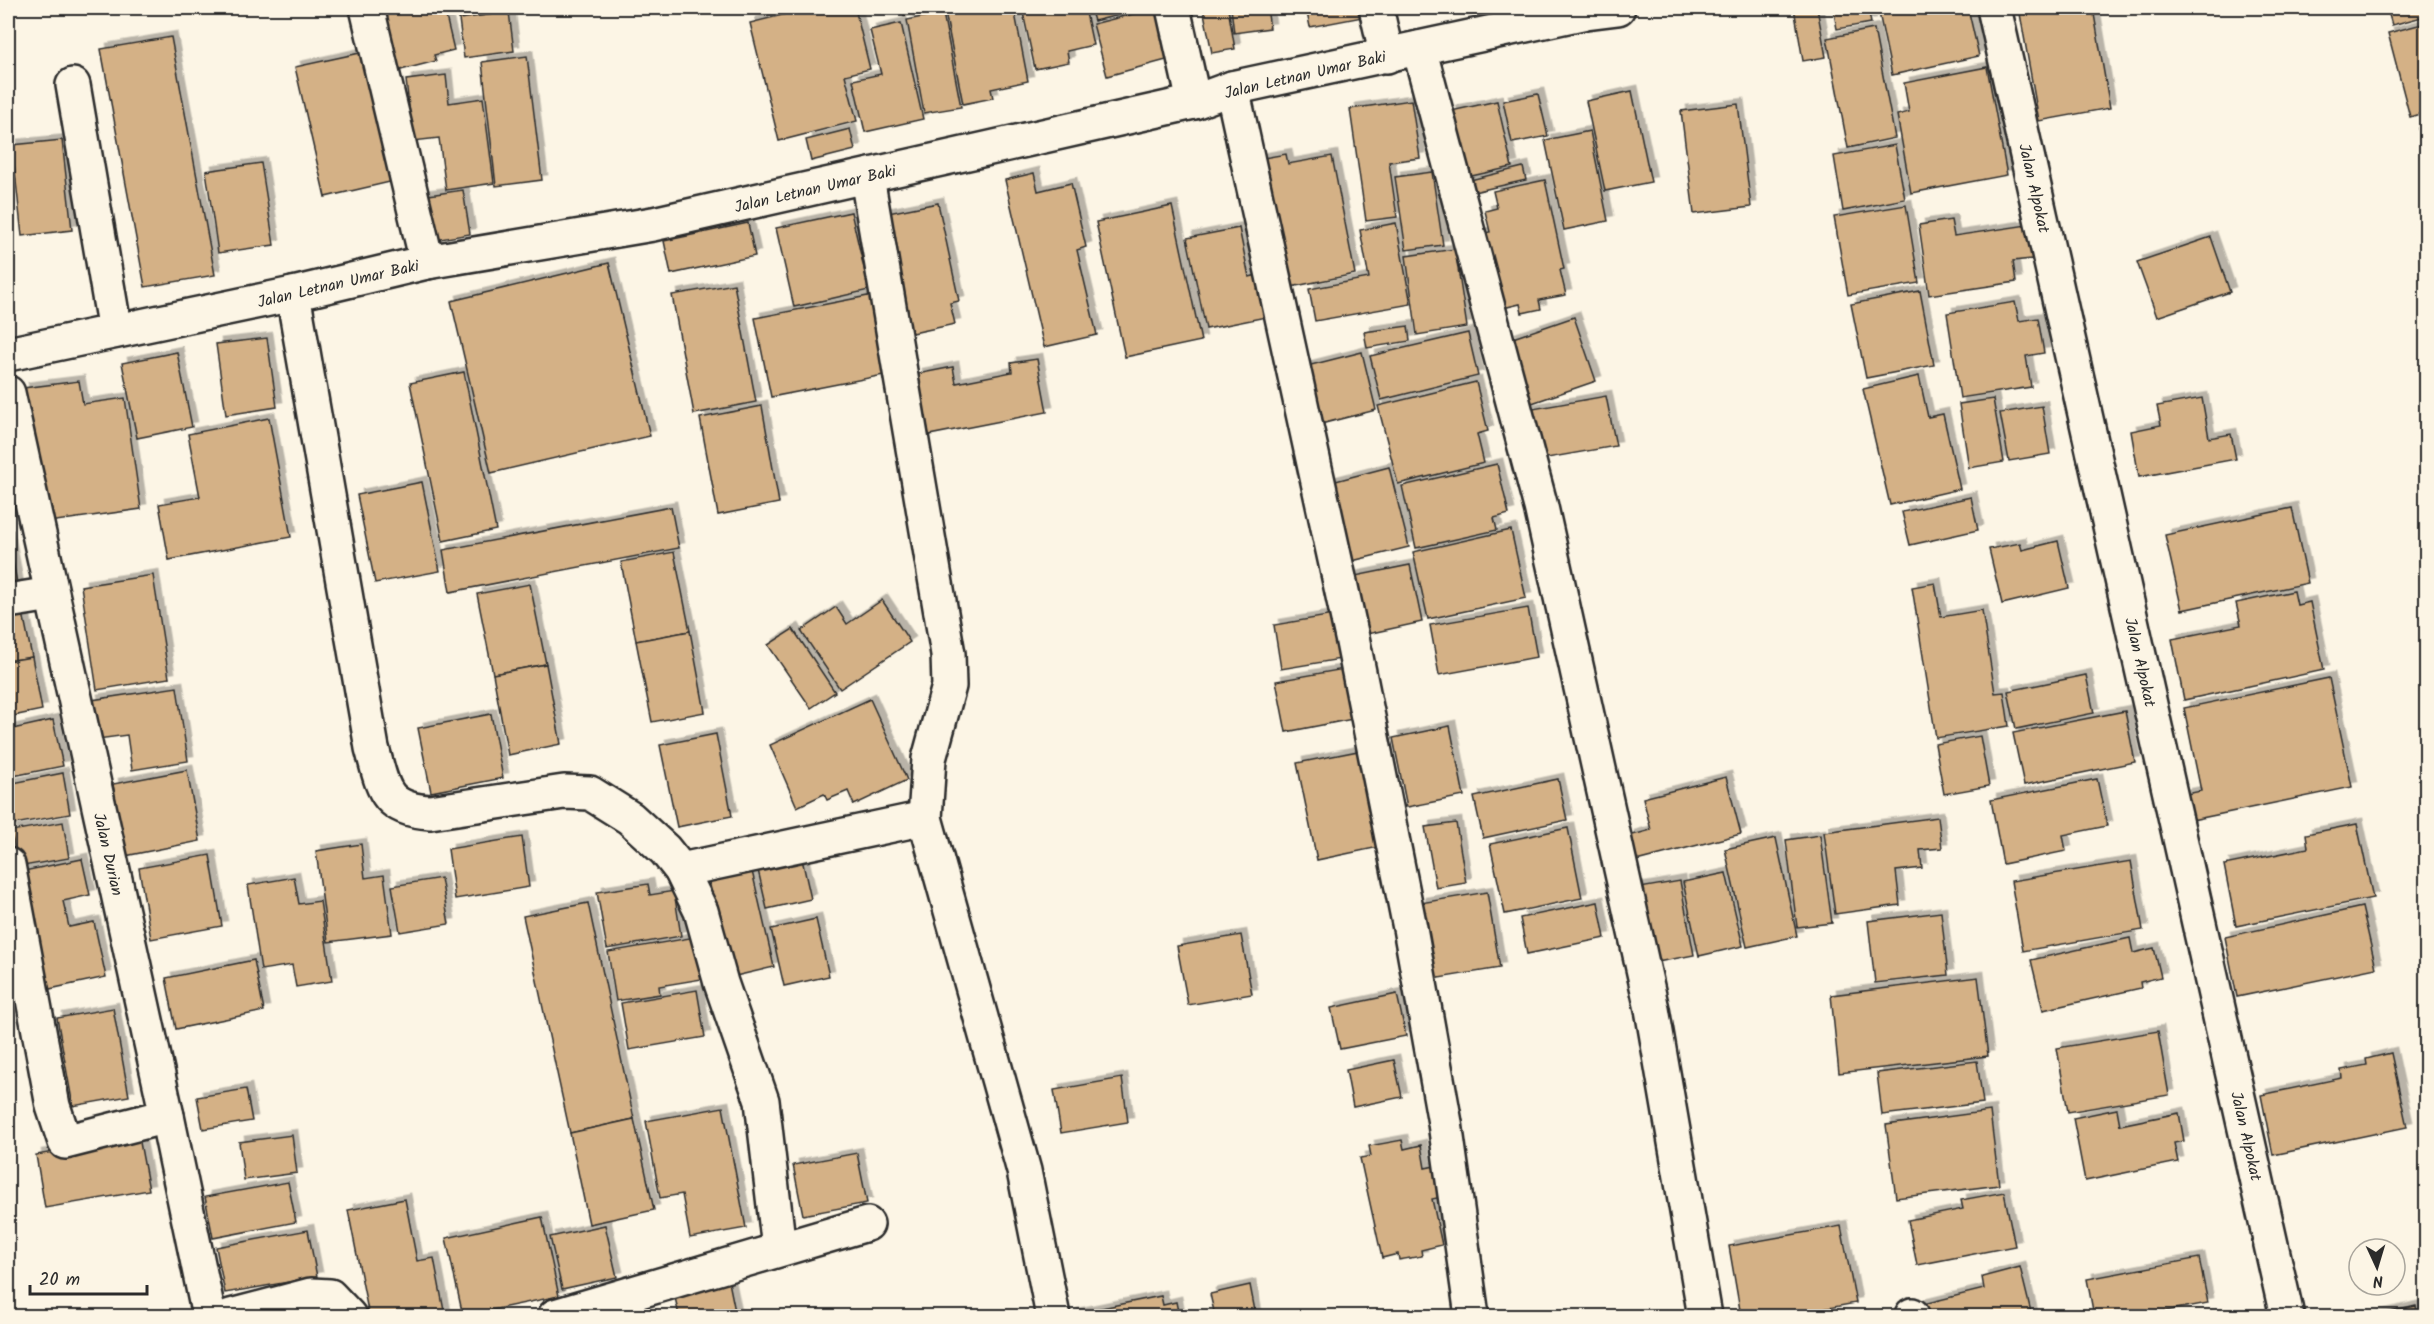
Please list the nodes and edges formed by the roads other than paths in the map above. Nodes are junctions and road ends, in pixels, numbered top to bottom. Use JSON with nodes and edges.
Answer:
{"nodes":[{"id":1,"x":367,"y":8,"type":"edge"},
{"id":2,"x":1173,"y":8,"type":"edge"},
{"id":3,"x":1376,"y":8,"type":"edge"},
{"id":4,"x":1618,"y":8,"type":"edge"},
{"id":5,"x":1994,"y":8,"type":"edge"},
{"id":6,"x":1586,"y":10,"type":"edge"},
{"id":7,"x":1419,"y":48,"type":"junction"},
{"id":8,"x":1387,"y":56,"type":"junction"},
{"id":9,"x":73,"y":85,"type":"dead end"},
{"id":10,"x":1232,"y":88,"type":"junction"},
{"id":11,"x":1194,"y":102,"type":"junction"},
{"id":12,"x":867,"y":177,"type":"junction"},
{"id":13,"x":428,"y":262,"type":"junction"},
{"id":14,"x":293,"y":294,"type":"junction"},
{"id":15,"x":115,"y":332,"type":"junction"},
{"id":16,"x":8,"y":354,"type":"edge"},
{"id":17,"x":8,"y":393,"type":"edge"},
{"id":18,"x":51,"y":594,"type":"junction"},
{"id":19,"x":8,"y":601,"type":"edge"},
{"id":20,"x":925,"y":818,"type":"junction"},
{"id":21,"x":8,"y":865,"type":"edge"},
{"id":22,"x":681,"y":870,"type":"junction"},
{"id":23,"x":167,"y":1116,"type":"junction"},
{"id":24,"x":867,"y":1224,"type":"dead end"},
{"id":25,"x":779,"y":1250,"type":"junction"},
{"id":26,"x":209,"y":1317,"type":"edge"},
{"id":27,"x":231,"y":1317,"type":"edge"},
{"id":28,"x":349,"y":1317,"type":"edge"},
{"id":29,"x":555,"y":1317,"type":"edge"},
{"id":30,"x":1053,"y":1317,"type":"edge"},
{"id":31,"x":1472,"y":1317,"type":"edge"},
{"id":32,"x":1705,"y":1317,"type":"edge"},
{"id":33,"x":2287,"y":1317,"type":"edge"}],
"edges":[{"from":1,"to":13,"type":"street"},
{"from":2,"to":11,"type":"street"},
{"from":3,"to":8,"type":"street"},
{"from":4,"to":6,"type":"street","name":"Jalan Letnan Umar Baki"},
{"from":5,"to":33,"type":"street","name":"Jalan Alpokat"},
{"from":6,"to":7,"type":"street","name":"Jalan Letnan Umar Baki"},
{"from":7,"to":8,"type":"street","name":"Jalan Letnan Umar Baki"},
{"from":7,"to":32,"type":"street"},
{"from":8,"to":10,"type":"street","name":"Jalan Letnan Umar Baki"},
{"from":9,"to":15,"type":"street"},
{"from":10,"to":11,"type":"street","name":"Jalan Letnan Umar Baki"},
{"from":10,"to":31,"type":"street"},
{"from":11,"to":12,"type":"street","name":"Jalan Letnan Umar Baki"},
{"from":12,"to":13,"type":"street","name":"Jalan Letnan Umar Baki"},
{"from":12,"to":20,"type":"street"},
{"from":13,"to":14,"type":"street","name":"Jalan Letnan Umar Baki"},
{"from":14,"to":15,"type":"street","name":"Jalan Letnan Umar Baki"},
{"from":14,"to":22,"type":"street"},
{"from":15,"to":16,"type":"street","name":"Jalan Letnan Umar Baki"},
{"from":17,"to":18,"type":"street","name":"Jalan Durian"},
{"from":18,"to":19,"type":"street"},
{"from":18,"to":23,"type":"street","name":"Jalan Durian"},
{"from":20,"to":22,"type":"street"},
{"from":20,"to":30,"type":"street"},
{"from":21,"to":23,"type":"street"},
{"from":22,"to":25,"type":"street"},
{"from":23,"to":26,"type":"street","name":"Jalan Durian"},
{"from":24,"to":25,"type":"street"},
{"from":25,"to":29,"type":"street"},
{"from":27,"to":28,"type":"street"}]}
